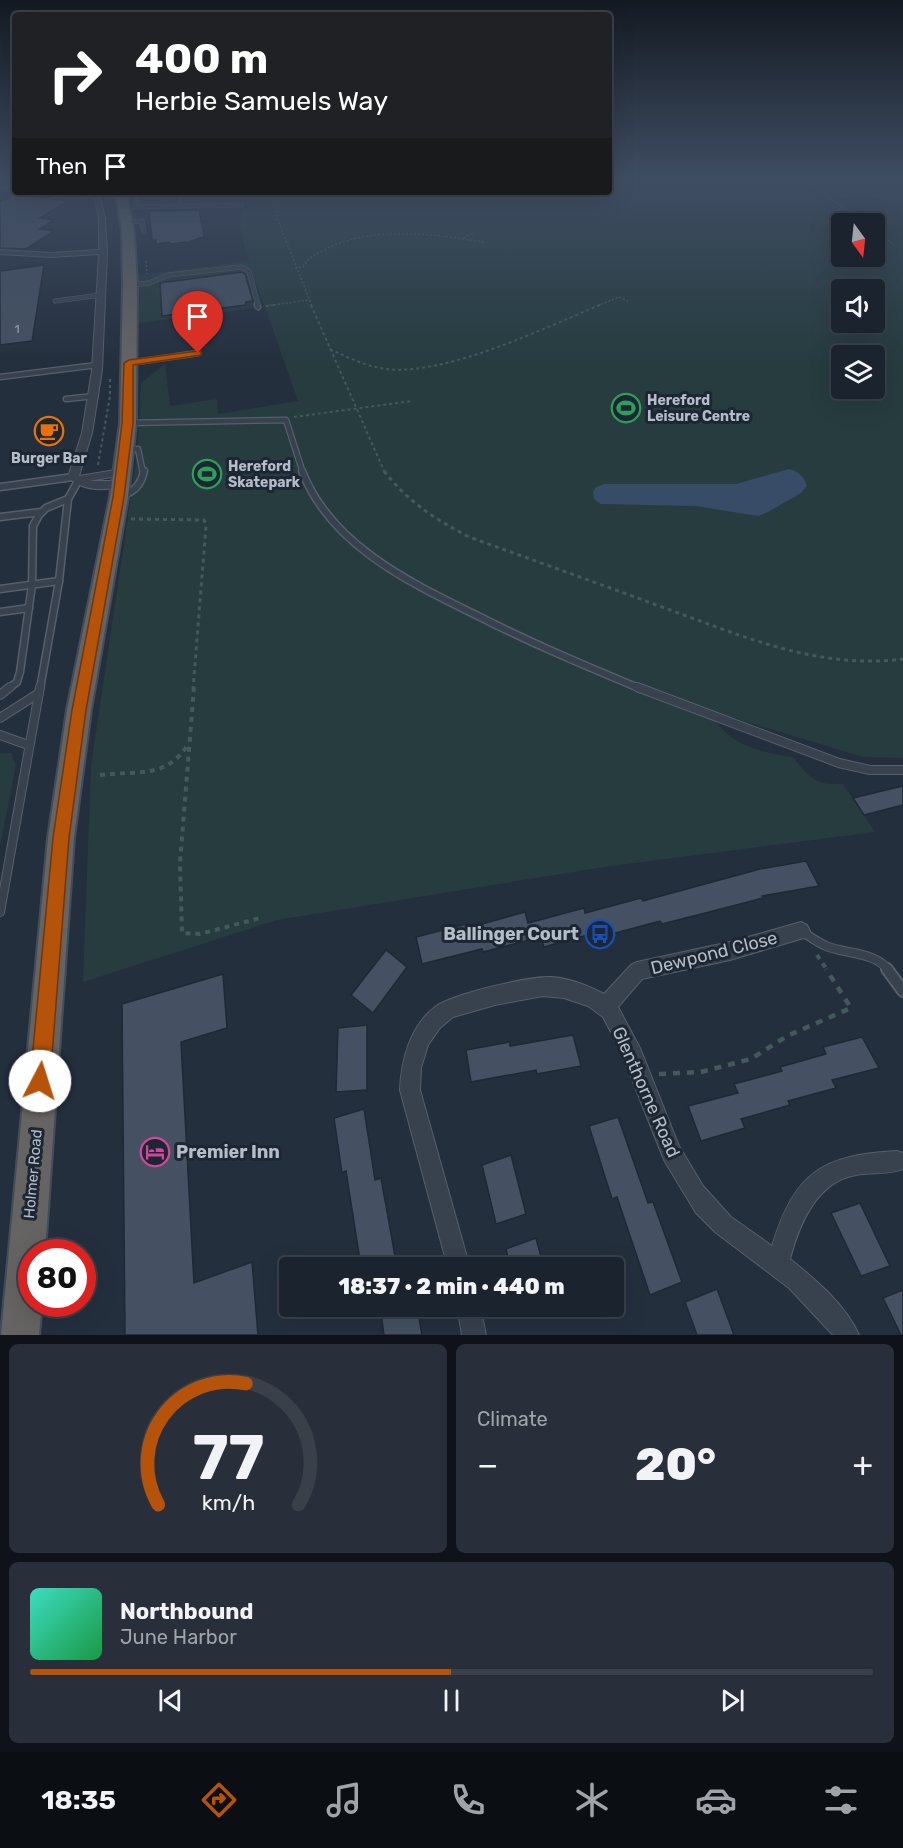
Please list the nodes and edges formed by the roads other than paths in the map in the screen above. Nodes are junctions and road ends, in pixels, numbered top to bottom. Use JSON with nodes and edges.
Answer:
{"nodes":[{"id":1,"x":103,"y":240,"type":"edge"},
{"id":2,"x":126,"y":240,"type":"edge"},
{"id":3,"x":0,"y":252,"type":"edge"},
{"id":4,"x":103,"y":252,"type":"junction"},
{"id":5,"x":130,"y":285,"type":"junction"},
{"id":6,"x":101,"y":296,"type":"junction"},
{"id":7,"x":55,"y":301,"type":"dead end"},
{"id":8,"x":258,"y":307,"type":"road end"},
{"id":9,"x":198,"y":353,"type":"dead end"},
{"id":10,"x":129,"y":363,"type":"junction"},
{"id":11,"x":97,"y":365,"type":"junction"},
{"id":12,"x":0,"y":377,"type":"edge"},
{"id":13,"x":94,"y":396,"type":"junction"},
{"id":14,"x":66,"y":399,"type":"dead end"},
{"id":15,"x":128,"y":423,"type":"junction"},
{"id":16,"x":75,"y":479,"type":"junction"},
{"id":17,"x":120,"y":484,"type":"junction"},
{"id":18,"x":0,"y":487,"type":"edge"},
{"id":19,"x":68,"y":499,"type":"junction"},
{"id":20,"x":40,"y":512,"type":"junction"},
{"id":21,"x":0,"y":517,"type":"edge"},
{"id":22,"x":59,"y":581,"type":"junction"},
{"id":23,"x":32,"y":585,"type":"junction"},
{"id":24,"x":0,"y":590,"type":"edge"},
{"id":25,"x":29,"y":608,"type":"junction"},
{"id":26,"x":0,"y":612,"type":"edge"},
{"id":27,"x":39,"y":693,"type":"junction"},
{"id":28,"x":0,"y":695,"type":"edge"},
{"id":29,"x":0,"y":718,"type":"edge"},
{"id":30,"x":0,"y":735,"type":"edge"},
{"id":31,"x":28,"y":745,"type":"junction"},
{"id":32,"x":903,"y":770,"type":"edge"},
{"id":33,"x":0,"y":912,"type":"edge"},
{"id":34,"x":801,"y":932,"type":"joint"},
{"id":35,"x":903,"y":991,"type":"edge"},
{"id":36,"x":606,"y":1006,"type":"junction"},
{"id":37,"x":897,"y":1161,"type":"dead end"},
{"id":38,"x":456,"y":1257,"type":"edge"},
{"id":39,"x":778,"y":1263,"type":"junction"},
{"id":40,"x":470,"y":1317,"type":"edge"},
{"id":41,"x":20,"y":1335,"type":"edge"},
{"id":42,"x":474,"y":1335,"type":"edge"},
{"id":43,"x":847,"y":1335,"type":"edge"}],
"edges":[{"from":1,"to":4,"type":"street"},
{"from":2,"to":5,"type":"highway","name":"Holmer Road"},
{"from":3,"to":4,"type":"street"},
{"from":4,"to":6,"type":"street"},
{"from":5,"to":8,"type":"lane"},
{"from":5,"to":10,"type":"highway","name":"Holmer Road"},
{"from":6,"to":7,"type":"lane"},
{"from":6,"to":11,"type":"street"},
{"from":9,"to":10,"type":"lane"},
{"from":10,"to":15,"type":"highway","name":"Holmer Road"},
{"from":11,"to":12,"type":"lane"},
{"from":11,"to":13,"type":"street"},
{"from":13,"to":14,"type":"lane"},
{"from":13,"to":16,"type":"street"},
{"from":15,"to":17,"type":"highway","name":"Holmer Road"},
{"from":15,"to":32,"type":"lane"},
{"from":16,"to":17,"type":"street"},
{"from":16,"to":18,"type":"lane"},
{"from":16,"to":19,"type":"lane"},
{"from":17,"to":17,"type":"lane"},
{"from":17,"to":41,"type":"highway","name":"Holmer Road"},
{"from":19,"to":20,"type":"lane"},
{"from":19,"to":22,"type":"lane"},
{"from":20,"to":21,"type":"lane"},
{"from":20,"to":23,"type":"lane"},
{"from":22,"to":23,"type":"lane"},
{"from":22,"to":27,"type":"lane"},
{"from":23,"to":24,"type":"lane"},
{"from":23,"to":25,"type":"lane"},
{"from":25,"to":26,"type":"lane"},
{"from":25,"to":28,"type":"lane"},
{"from":27,"to":29,"type":"lane"},
{"from":27,"to":31,"type":"lane"},
{"from":30,"to":31,"type":"lane"},
{"from":31,"to":33,"type":"lane"},
{"from":34,"to":35,"type":"lane"},
{"from":34,"to":36,"type":"street","name":"Dewpond Close"},
{"from":36,"to":38,"type":"street"},
{"from":36,"to":39,"type":"street","name":"Glenthorne Road"},
{"from":37,"to":39,"type":"street"},
{"from":39,"to":43,"type":"street","name":"Glenthorne Road"},
{"from":40,"to":42,"type":"street"}]}
